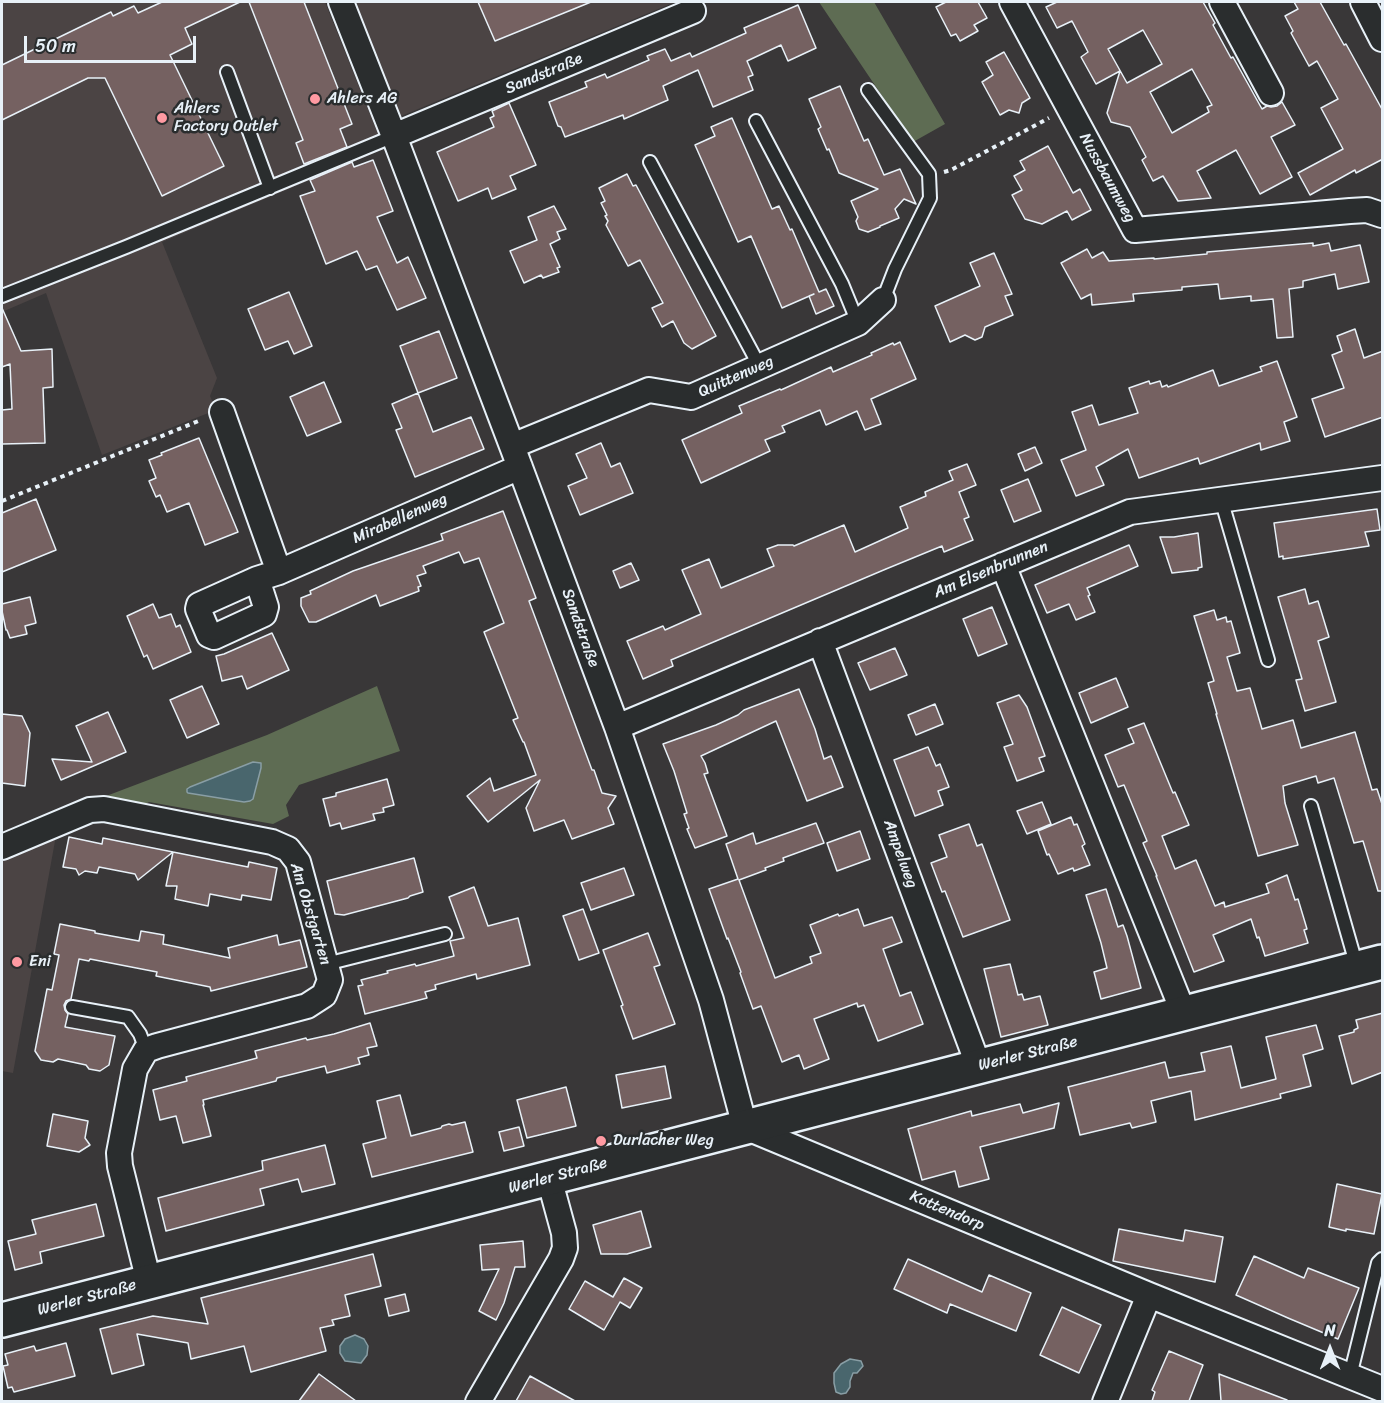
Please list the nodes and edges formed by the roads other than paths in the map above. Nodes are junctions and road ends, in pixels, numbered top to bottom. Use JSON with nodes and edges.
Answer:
{"nodes":[{"id":1,"x":341,"y":2,"type":"edge"},
{"id":2,"x":1012,"y":2,"type":"edge"},
{"id":3,"x":1222,"y":2,"type":"edge"},
{"id":4,"x":1363,"y":2,"type":"edge"},
{"id":5,"x":693,"y":11,"type":"dead end"},
{"id":6,"x":1383,"y":39,"type":"edge"},
{"id":7,"x":227,"y":72,"type":"dead end"},
{"id":8,"x":868,"y":90,"type":"dead end"},
{"id":9,"x":1271,"y":93,"type":"dead end"},
{"id":10,"x":756,"y":121,"type":"dead end"},
{"id":11,"x":394,"y":136,"type":"junction"},
{"id":12,"x":650,"y":162,"type":"dead end"},
{"id":13,"x":270,"y":188,"type":"junction"},
{"id":14,"x":1383,"y":214,"type":"edge"},
{"id":15,"x":2,"y":296,"type":"edge"},
{"id":16,"x":883,"y":300,"type":"joint"},
{"id":17,"x":858,"y":323,"type":"junction"},
{"id":18,"x":760,"y":367,"type":"junction"},
{"id":19,"x":222,"y":412,"type":"road end"},
{"id":20,"x":516,"y":456,"type":"junction"},
{"id":21,"x":1383,"y":478,"type":"edge"},
{"id":22,"x":1221,"y":500,"type":"junction"},
{"id":23,"x":1003,"y":565,"type":"junction"},
{"id":24,"x":820,"y":641,"type":"junction"},
{"id":25,"x":1268,"y":660,"type":"dead end"},
{"id":26,"x":617,"y":727,"type":"junction"},
{"id":27,"x":1311,"y":806,"type":"dead end"},
{"id":28,"x":2,"y":847,"type":"edge"},
{"id":29,"x":445,"y":934,"type":"dead end"},
{"id":30,"x":326,"y":964,"type":"junction"},
{"id":31,"x":1370,"y":965,"type":"edge"},
{"id":32,"x":72,"y":1007,"type":"dead end"},
{"id":33,"x":1184,"y":1014,"type":"junction"},
{"id":34,"x":146,"y":1050,"type":"junction"},
{"id":35,"x":979,"y":1067,"type":"junction"},
{"id":36,"x":745,"y":1127,"type":"junction"},
{"id":37,"x":549,"y":1178,"type":"junction"},
{"id":38,"x":1383,"y":1259,"type":"edge"},
{"id":39,"x":149,"y":1282,"type":"junction"},
{"id":40,"x":1149,"y":1295,"type":"junction"},
{"id":41,"x":2,"y":1320,"type":"edge"},
{"id":42,"x":1350,"y":1376,"type":"junction"},
{"id":43,"x":1377,"y":1392,"type":"edge"},
{"id":44,"x":478,"y":1401,"type":"edge"},
{"id":45,"x":1105,"y":1401,"type":"edge"}],
"edges":[{"from":1,"to":11,"type":"street","name":"Sandstraße"},
{"from":2,"to":14,"type":"street","name":"Nussbaumweg"},
{"from":3,"to":9,"type":"street"},
{"from":4,"to":6,"type":"street"},
{"from":5,"to":11,"type":"street","name":"Sandstraße"},
{"from":7,"to":13,"type":"lane"},
{"from":8,"to":16,"type":"lane"},
{"from":10,"to":17,"type":"lane"},
{"from":11,"to":13,"type":"lane"},
{"from":11,"to":20,"type":"street","name":"Sandstraße"},
{"from":12,"to":18,"type":"lane"},
{"from":13,"to":15,"type":"lane"},
{"from":16,"to":17,"type":"street","name":"Quittenweg"},
{"from":17,"to":18,"type":"street","name":"Quittenweg"},
{"from":18,"to":20,"type":"street","name":"Quittenweg"},
{"from":19,"to":20,"type":"street","name":"Mirabellenweg"},
{"from":20,"to":26,"type":"street","name":"Sandstraße"},
{"from":21,"to":22,"type":"street","name":"Am Elsenbrunnen"},
{"from":22,"to":23,"type":"street","name":"Am Elsenbrunnen"},
{"from":22,"to":25,"type":"lane"},
{"from":23,"to":24,"type":"street","name":"Am Elsenbrunnen"},
{"from":23,"to":33,"type":"street"},
{"from":24,"to":26,"type":"street","name":"Am Elsenbrunnen"},
{"from":24,"to":35,"type":"street","name":"Ampelweg"},
{"from":26,"to":36,"type":"street","name":"Sandstraße"},
{"from":27,"to":31,"type":"lane"},
{"from":28,"to":30,"type":"street","name":"Am Obstgarten"},
{"from":29,"to":30,"type":"lane"},
{"from":30,"to":34,"type":"street","name":"Am Obstgarten"},
{"from":31,"to":33,"type":"main road","name":"Werler Straße"},
{"from":32,"to":34,"type":"lane"},
{"from":33,"to":35,"type":"main road","name":"Werler Straße"},
{"from":34,"to":39,"type":"street"},
{"from":35,"to":36,"type":"main road","name":"Werler Straße"},
{"from":36,"to":37,"type":"main road","name":"Werler Straße"},
{"from":36,"to":40,"type":"street","name":"Kattendorp"},
{"from":37,"to":39,"type":"main road","name":"Werler Straße"},
{"from":37,"to":44,"type":"street"},
{"from":38,"to":42,"type":"lane"},
{"from":39,"to":41,"type":"main road","name":"Werler Straße"},
{"from":40,"to":42,"type":"street","name":"Kattendorp"},
{"from":40,"to":45,"type":"street"},
{"from":42,"to":43,"type":"street","name":"Kattendorp"}]}
